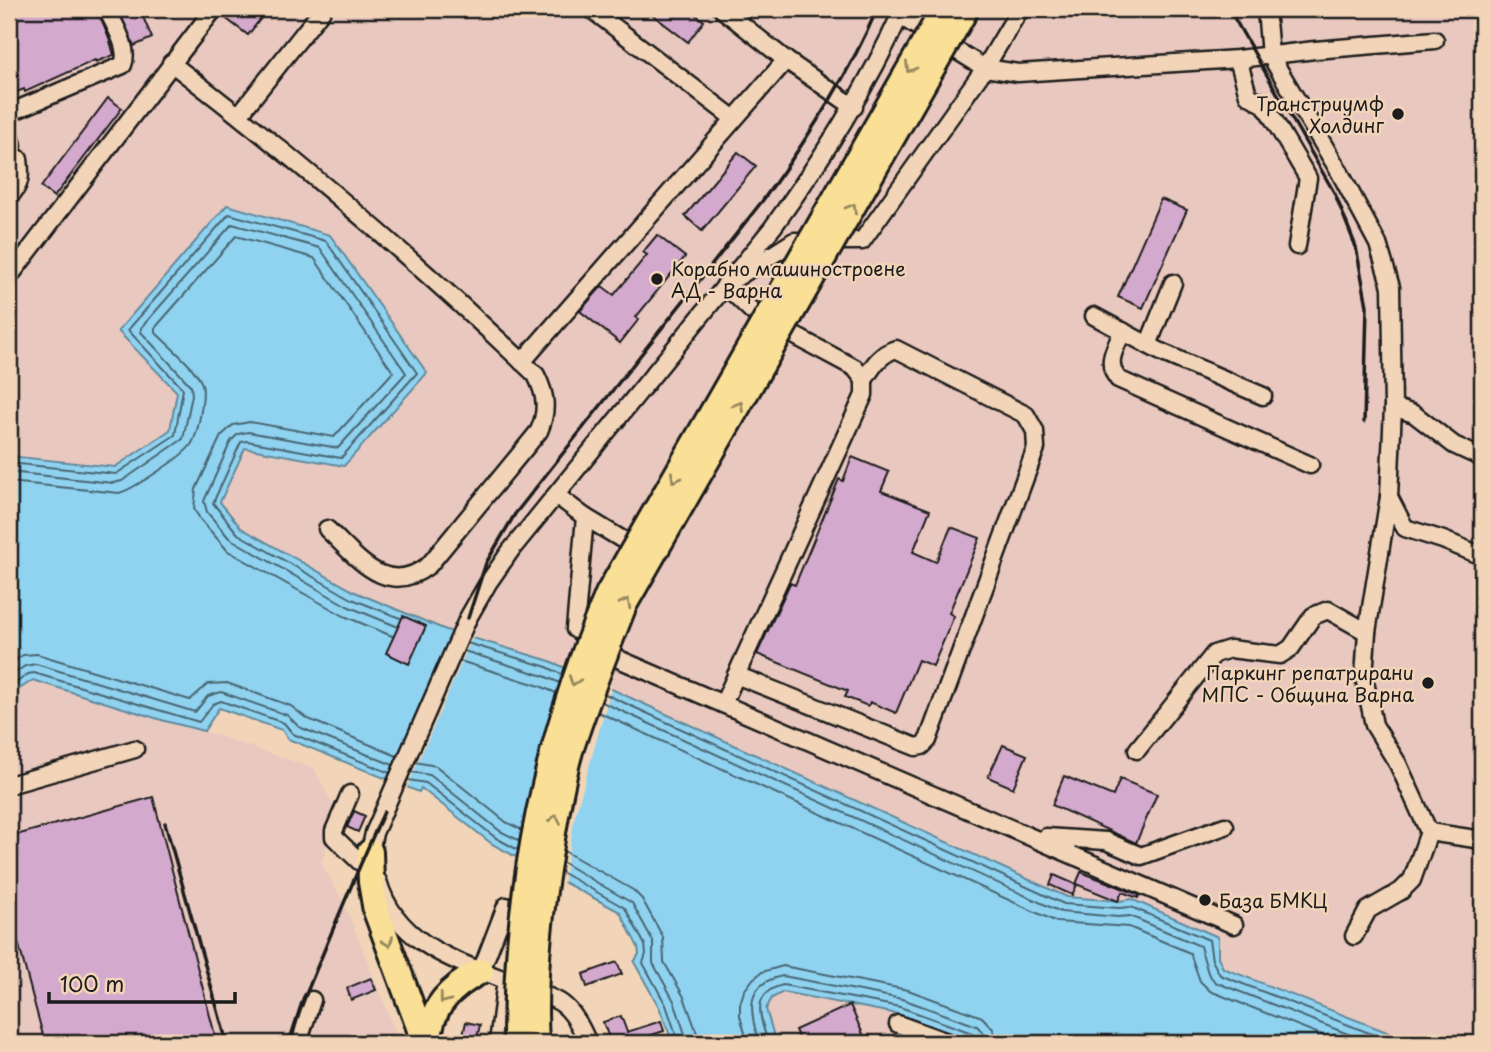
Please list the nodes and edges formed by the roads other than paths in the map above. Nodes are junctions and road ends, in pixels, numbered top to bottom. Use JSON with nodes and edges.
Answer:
{"nodes":[{"id":1,"x":107,"y":9,"type":"edge"},
{"id":2,"x":214,"y":9,"type":"edge"},
{"id":3,"x":323,"y":9,"type":"edge"},
{"id":4,"x":591,"y":9,"type":"edge"},
{"id":5,"x":722,"y":9,"type":"edge"},
{"id":6,"x":944,"y":9,"type":"edge"},
{"id":7,"x":966,"y":9,"type":"edge"},
{"id":8,"x":1020,"y":9,"type":"edge"},
{"id":9,"x":1266,"y":9,"type":"edge"},
{"id":10,"x":901,"y":12,"type":"edge"},
{"id":11,"x":1435,"y":40,"type":"dead end"},
{"id":12,"x":1270,"y":55,"type":"junction"},
{"id":13,"x":1238,"y":59,"type":"junction"},
{"id":14,"x":786,"y":60,"type":"junction"},
{"id":15,"x":171,"y":63,"type":"junction"},
{"id":16,"x":985,"y":68,"type":"junction"},
{"id":17,"x":854,"y":107,"type":"junction"},
{"id":18,"x":9,"y":113,"type":"edge"},
{"id":19,"x":239,"y":115,"type":"junction"},
{"id":20,"x":733,"y":118,"type":"junction"},
{"id":21,"x":13,"y":146,"type":"edge"},
{"id":22,"x":9,"y":197,"type":"edge"},
{"id":23,"x":1297,"y":246,"type":"dead end"},
{"id":24,"x":9,"y":277,"type":"edge"},
{"id":25,"x":1173,"y":283,"type":"dead end"},
{"id":26,"x":725,"y":285,"type":"junction"},
{"id":27,"x":1094,"y":316,"type":"dead end"},
{"id":28,"x":1123,"y":331,"type":"junction"},
{"id":29,"x":1148,"y":345,"type":"junction"},
{"id":30,"x":522,"y":362,"type":"junction"},
{"id":31,"x":864,"y":380,"type":"junction"},
{"id":32,"x":1263,"y":396,"type":"dead end"},
{"id":33,"x":1393,"y":407,"type":"junction"},
{"id":34,"x":1482,"y":458,"type":"edge"},
{"id":35,"x":1310,"y":465,"type":"dead end"},
{"id":36,"x":556,"y":495,"type":"junction"},
{"id":37,"x":1389,"y":497,"type":"junction"},
{"id":38,"x":585,"y":517,"type":"junction"},
{"id":39,"x":327,"y":529,"type":"dead end"},
{"id":40,"x":1482,"y":556,"type":"edge"},
{"id":41,"x":660,"y":562,"type":"dead end"},
{"id":42,"x":1367,"y":632,"type":"junction"},
{"id":43,"x":736,"y":675,"type":"junction"},
{"id":44,"x":723,"y":704,"type":"junction"},
{"id":45,"x":135,"y":749,"type":"dead end"},
{"id":46,"x":1138,"y":750,"type":"dead end"},
{"id":47,"x":9,"y":785,"type":"edge"},
{"id":48,"x":351,"y":794,"type":"dead end"},
{"id":49,"x":1225,"y":826,"type":"dead end"},
{"id":50,"x":1429,"y":832,"type":"junction"},
{"id":51,"x":1033,"y":837,"type":"junction"},
{"id":52,"x":1482,"y":840,"type":"edge"},
{"id":53,"x":370,"y":852,"type":"junction"},
{"id":54,"x":506,"y":906,"type":"dead end"},
{"id":55,"x":1234,"y":925,"type":"dead end"},
{"id":56,"x":1354,"y":936,"type":"dead end"},
{"id":57,"x":481,"y":971,"type":"junction"},
{"id":58,"x":506,"y":980,"type":"junction"},
{"id":59,"x":312,"y":1000,"type":"dead end"},
{"id":60,"x":898,"y":1024,"type":"dead end"},
{"id":61,"x":298,"y":1043,"type":"edge"},
{"id":62,"x":427,"y":1043,"type":"edge"},
{"id":63,"x":498,"y":1043,"type":"edge"},
{"id":64,"x":516,"y":1043,"type":"edge"},
{"id":65,"x":536,"y":1043,"type":"edge"},
{"id":66,"x":588,"y":1043,"type":"edge"},
{"id":67,"x":950,"y":1043,"type":"edge"}],
"edges":[{"from":1,"to":18,"type":"street"},
{"from":2,"to":15,"type":"street"},
{"from":3,"to":19,"type":"street"},
{"from":4,"to":20,"type":"street"},
{"from":5,"to":14,"type":"street"},
{"from":6,"to":64,"type":"highway","one_way":true,"bridge":true},
{"from":65,"to":7,"type":"highway","one_way":true,"bridge":true},
{"from":8,"to":16,"type":"street"},
{"from":9,"to":12,"type":"street"},
{"from":10,"to":16,"type":"street"},
{"from":10,"to":17,"type":"street"},
{"from":11,"to":12,"type":"street"},
{"from":12,"to":13,"type":"street"},
{"from":12,"to":33,"type":"street"},
{"from":13,"to":16,"type":"street"},
{"from":13,"to":23,"type":"street"},
{"from":14,"to":17,"type":"street"},
{"from":14,"to":20,"type":"street"},
{"from":15,"to":19,"type":"street"},
{"from":15,"to":24,"type":"street"},
{"from":16,"to":26,"type":"street"},
{"from":17,"to":26,"type":"street"},
{"from":19,"to":30,"type":"street"},
{"from":20,"to":30,"type":"street"},
{"from":21,"to":22,"type":"street"},
{"from":25,"to":29,"type":"street"},
{"from":26,"to":31,"type":"street"},
{"from":26,"to":36,"type":"street"},
{"from":27,"to":28,"type":"street"},
{"from":28,"to":29,"type":"street"},
{"from":28,"to":35,"type":"street"},
{"from":29,"to":32,"type":"street"},
{"from":30,"to":39,"type":"street"},
{"from":31,"to":43,"type":"street"},
{"from":31,"to":43,"type":"street"},
{"from":33,"to":34,"type":"street"},
{"from":33,"to":37,"type":"street"},
{"from":36,"to":38,"type":"street"},
{"from":36,"to":53,"type":"street"},
{"from":37,"to":40,"type":"street"},
{"from":37,"to":42,"type":"street"},
{"from":38,"to":41,"type":"street"},
{"from":38,"to":44,"type":"street"},
{"from":42,"to":46,"type":"street"},
{"from":42,"to":50,"type":"street"},
{"from":43,"to":44,"type":"street"},
{"from":44,"to":51,"type":"street"},
{"from":45,"to":47,"type":"street"},
{"from":48,"to":53,"type":"street"},
{"from":49,"to":51,"type":"street"},
{"from":50,"to":52,"type":"street"},
{"from":50,"to":56,"type":"street"},
{"from":51,"to":55,"type":"street"},
{"from":53,"to":57,"type":"street"},
{"from":53,"to":62,"type":"highway","one_way":true},
{"from":54,"to":57,"type":"street"},
{"from":57,"to":58,"type":"street"},
{"from":57,"to":62,"type":"highway","one_way":true},
{"from":58,"to":63,"type":"street"},
{"from":58,"to":66,"type":"street"},
{"from":59,"to":61,"type":"street"},
{"from":60,"to":67,"type":"street"}]}
